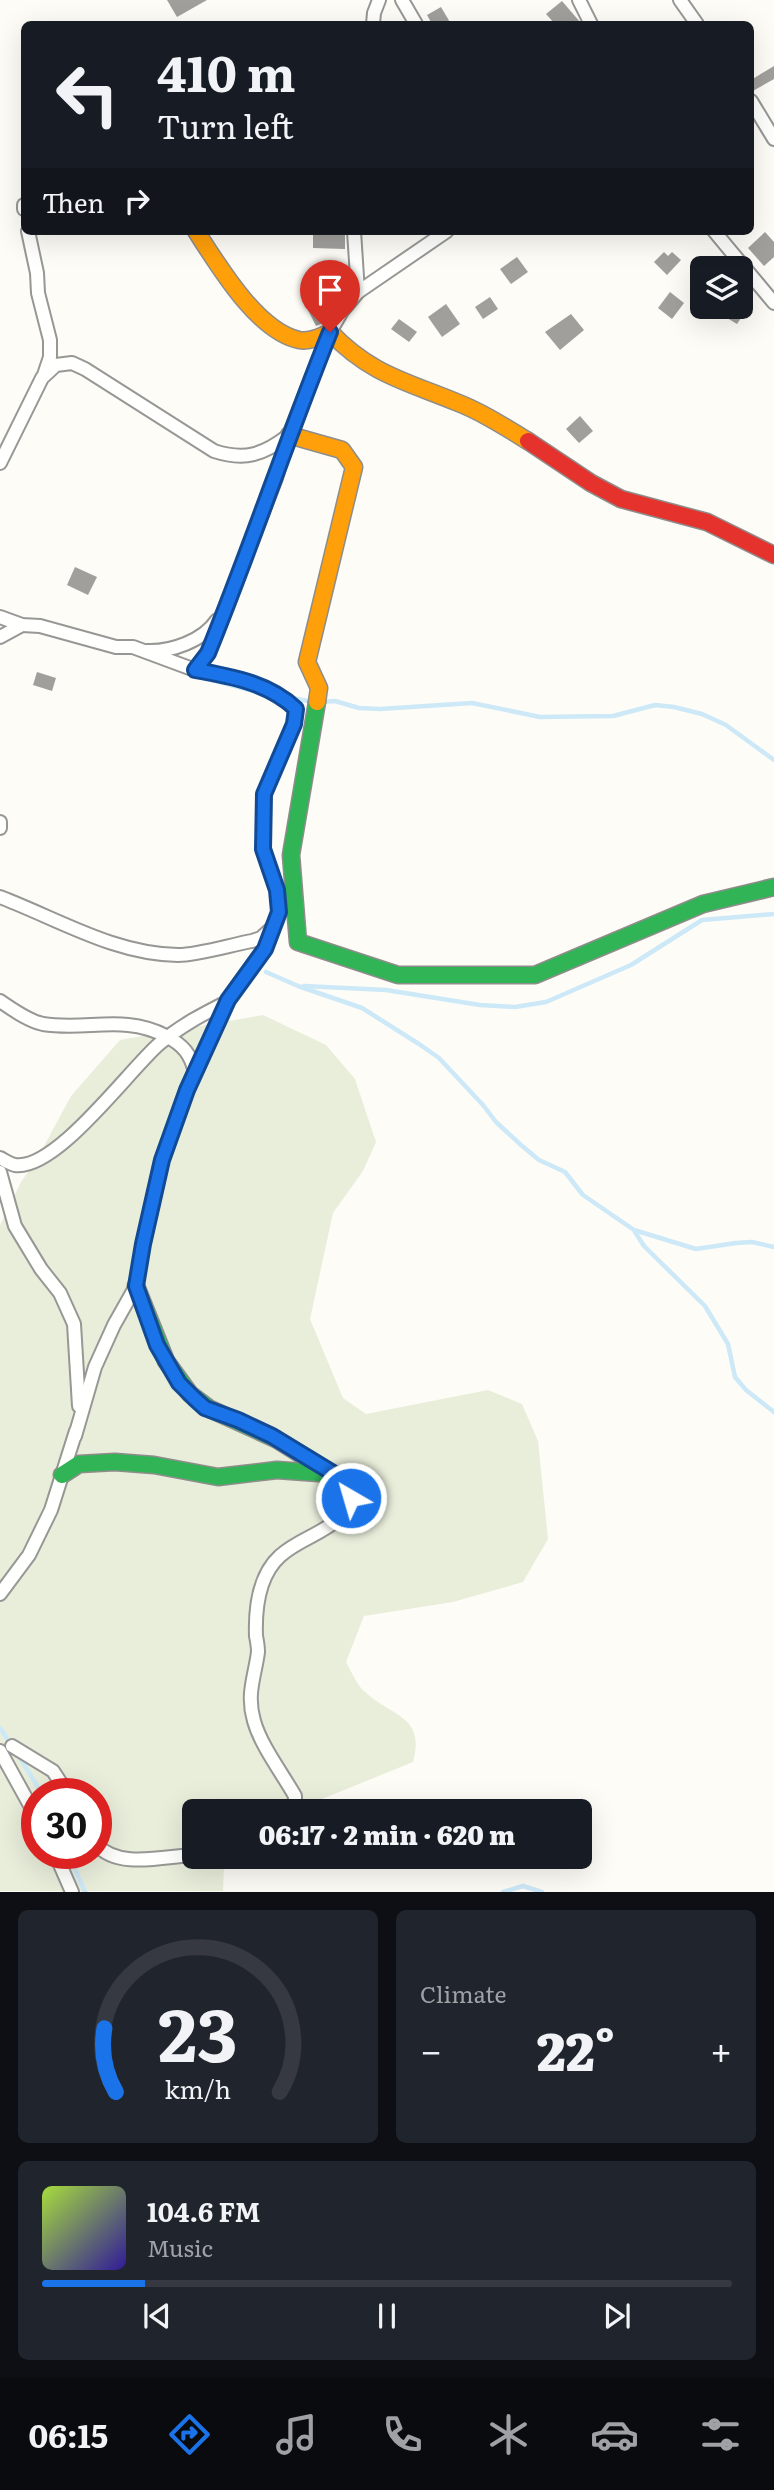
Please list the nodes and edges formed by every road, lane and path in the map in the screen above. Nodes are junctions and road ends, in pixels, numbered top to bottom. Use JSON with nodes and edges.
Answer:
{"nodes":[{"id":1,"x":379,"y":0,"type":"edge"},
{"id":2,"x":402,"y":0,"type":"edge"},
{"id":3,"x":579,"y":0,"type":"edge"},
{"id":4,"x":680,"y":0,"type":"edge"},
{"id":5,"x":373,"y":21,"type":"edge"},
{"id":6,"x":414,"y":21,"type":"edge"},
{"id":7,"x":590,"y":21,"type":"edge"},
{"id":8,"x":695,"y":21,"type":"edge"},
{"id":9,"x":754,"y":107,"type":"edge"},
{"id":10,"x":774,"y":139,"type":"edge"},
{"id":11,"x":29,"y":235,"type":"edge"},
{"id":12,"x":199,"y":235,"type":"edge"},
{"id":13,"x":354,"y":235,"type":"edge"},
{"id":14,"x":441,"y":235,"type":"edge"},
{"id":15,"x":717,"y":235,"type":"edge"},
{"id":16,"x":358,"y":292,"type":"junction"},
{"id":17,"x":774,"y":303,"type":"edge"},
{"id":18,"x":330,"y":332,"type":"junction"},
{"id":19,"x":44,"y":375,"type":"junction"},
{"id":20,"x":289,"y":435,"type":"junction"},
{"id":21,"x":0,"y":463,"type":"edge"},
{"id":22,"x":774,"y":555,"type":"edge"},
{"id":23,"x":226,"y":609,"type":"junction"},
{"id":24,"x":0,"y":617,"type":"edge"},
{"id":25,"x":22,"y":625,"type":"junction"},
{"id":26,"x":0,"y":637,"type":"edge"},
{"id":27,"x":133,"y":647,"type":"junction"},
{"id":28,"x":195,"y":670,"type":"junction"},
{"id":29,"x":0,"y":822,"type":"edge"},
{"id":30,"x":0,"y":828,"type":"edge"},
{"id":31,"x":774,"y":887,"type":"edge"},
{"id":32,"x":0,"y":897,"type":"edge"},
{"id":33,"x":274,"y":926,"type":"junction"},
{"id":34,"x":0,"y":1001,"type":"edge"},
{"id":35,"x":228,"y":1002,"type":"junction"},
{"id":36,"x":168,"y":1037,"type":"junction"},
{"id":37,"x":195,"y":1073,"type":"junction"},
{"id":38,"x":0,"y":1158,"type":"edge"},
{"id":39,"x":0,"y":1172,"type":"edge"},
{"id":40,"x":136,"y":1286,"type":"junction"},
{"id":41,"x":75,"y":1436,"type":"junction"},
{"id":42,"x":332,"y":1474,"type":"junction"},
{"id":43,"x":62,"y":1475,"type":"junction"},
{"id":44,"x":0,"y":1594,"type":"edge"},
{"id":45,"x":6,"y":1749,"type":"edge"},
{"id":46,"x":58,"y":1778,"type":"edge"},
{"id":47,"x":21,"y":1782,"type":"edge"},
{"id":48,"x":295,"y":1799,"type":"edge"},
{"id":49,"x":112,"y":1855,"type":"edge"},
{"id":50,"x":182,"y":1856,"type":"edge"},
{"id":51,"x":62,"y":1869,"type":"edge"},
{"id":52,"x":72,"y":1892,"type":"edge"}],
"edges":[{"from":1,"to":5,"type":"street"},
{"from":2,"to":6,"type":"street"},
{"from":3,"to":7,"type":"street"},
{"from":4,"to":8,"type":"street"},
{"from":9,"to":10,"type":"street"},
{"from":11,"to":19,"type":"street"},
{"from":12,"to":18,"type":"street"},
{"from":13,"to":16,"type":"street"},
{"from":14,"to":16,"type":"street"},
{"from":15,"to":17,"type":"street"},
{"from":16,"to":18,"type":"street"},
{"from":18,"to":20,"type":"street"},
{"from":18,"to":22,"type":"street"},
{"from":19,"to":20,"type":"street"},
{"from":19,"to":21,"type":"street"},
{"from":20,"to":23,"type":"street"},
{"from":20,"to":31,"type":"street"},
{"from":23,"to":27,"type":"street"},
{"from":23,"to":28,"type":"street"},
{"from":24,"to":25,"type":"street"},
{"from":25,"to":26,"type":"street"},
{"from":25,"to":27,"type":"street"},
{"from":27,"to":28,"type":"street"},
{"from":28,"to":33,"type":"street"},
{"from":29,"to":30,"type":"street"},
{"from":32,"to":33,"type":"street"},
{"from":33,"to":35,"type":"street"},
{"from":34,"to":36,"type":"street"},
{"from":35,"to":36,"type":"street"},
{"from":35,"to":37,"type":"street"},
{"from":36,"to":37,"type":"street"},
{"from":36,"to":38,"type":"street"},
{"from":37,"to":40,"type":"street"},
{"from":39,"to":41,"type":"street"},
{"from":40,"to":41,"type":"street"},
{"from":40,"to":42,"type":"street"},
{"from":41,"to":43,"type":"street"},
{"from":42,"to":43,"type":"street"},
{"from":42,"to":48,"type":"street"},
{"from":43,"to":44,"type":"street"},
{"from":45,"to":46,"type":"street"},
{"from":45,"to":47,"type":"street"},
{"from":49,"to":50,"type":"street"},
{"from":51,"to":52,"type":"street"}]}
